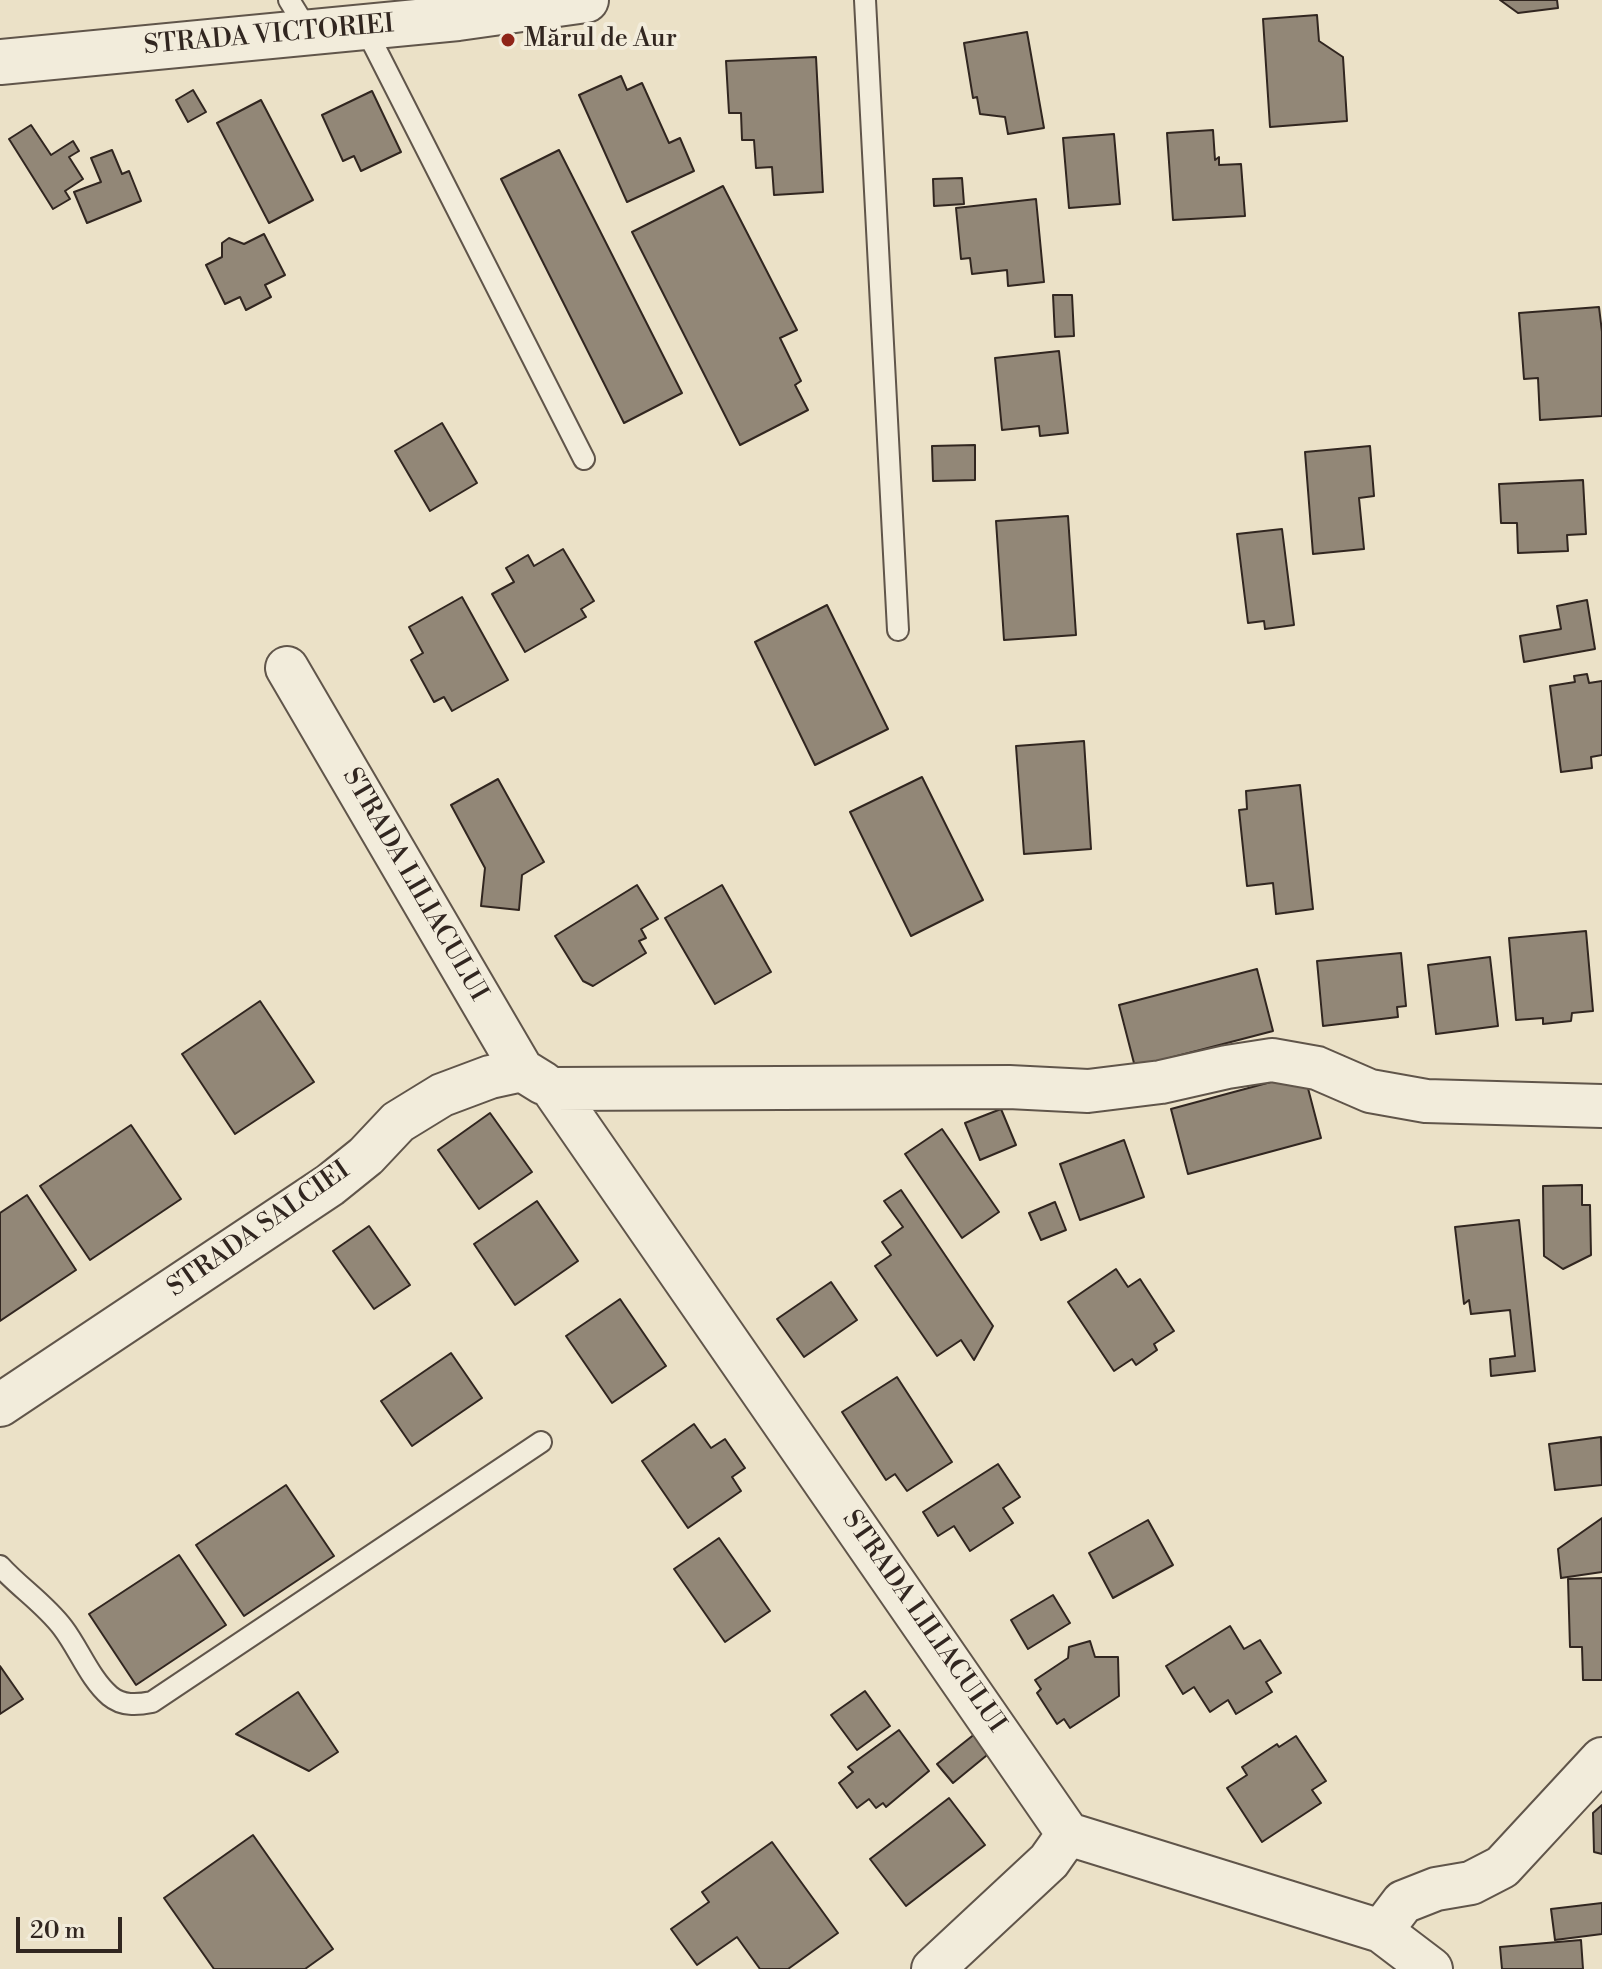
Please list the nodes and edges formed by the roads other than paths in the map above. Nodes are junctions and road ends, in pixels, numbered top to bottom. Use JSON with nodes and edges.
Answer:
{"nodes":[{"id":1,"x":586,"y":0,"type":"edge"},
{"id":2,"x":865,"y":0,"type":"edge"},
{"id":3,"x":452,"y":9,"type":"edge"},
{"id":4,"x":299,"y":15,"type":"edge"},
{"id":5,"x":364,"y":26,"type":"junction"},
{"id":6,"x":0,"y":62,"type":"edge"},
{"id":7,"x":584,"y":459,"type":"dead end"},
{"id":8,"x":898,"y":630,"type":"dead end"},
{"id":9,"x":287,"y":668,"type":"dead end"},
{"id":10,"x":538,"y":1080,"type":"junction"},
{"id":11,"x":1602,"y":1106,"type":"edge"},
{"id":12,"x":0,"y":1405,"type":"edge"},
{"id":13,"x":541,"y":1442,"type":"dead end"},
{"id":14,"x":0,"y":1566,"type":"edge"},
{"id":15,"x":1602,"y":1759,"type":"edge"},
{"id":16,"x":1068,"y":1834,"type":"junction"},
{"id":17,"x":1381,"y":1931,"type":"junction"},
{"id":18,"x":1429,"y":1968,"type":"edge"},
{"id":19,"x":933,"y":1969,"type":"edge"}],
"edges":[{"from":1,"to":3,"type":"street","name":"STRADA VICTORIEI"},
{"from":2,"to":8,"type":"lane"},
{"from":3,"to":5,"type":"street","name":"STRADA VICTORIEI"},
{"from":4,"to":5,"type":"street","name":"STRADA VICTORIEI"},
{"from":4,"to":6,"type":"street","name":"STRADA VICTORIEI"},
{"from":5,"to":7,"type":"lane"},
{"from":9,"to":10,"type":"street","name":"STRADA LILIACULUI"},
{"from":10,"to":11,"type":"street"},
{"from":10,"to":12,"type":"street","name":"STRADA SALCIEI"},
{"from":10,"to":16,"type":"street","name":"STRADA LILIACULUI"},
{"from":13,"to":14,"type":"lane"},
{"from":15,"to":17,"type":"street"},
{"from":16,"to":17,"type":"street"},
{"from":16,"to":19,"type":"street"},
{"from":17,"to":18,"type":"street"}]}
